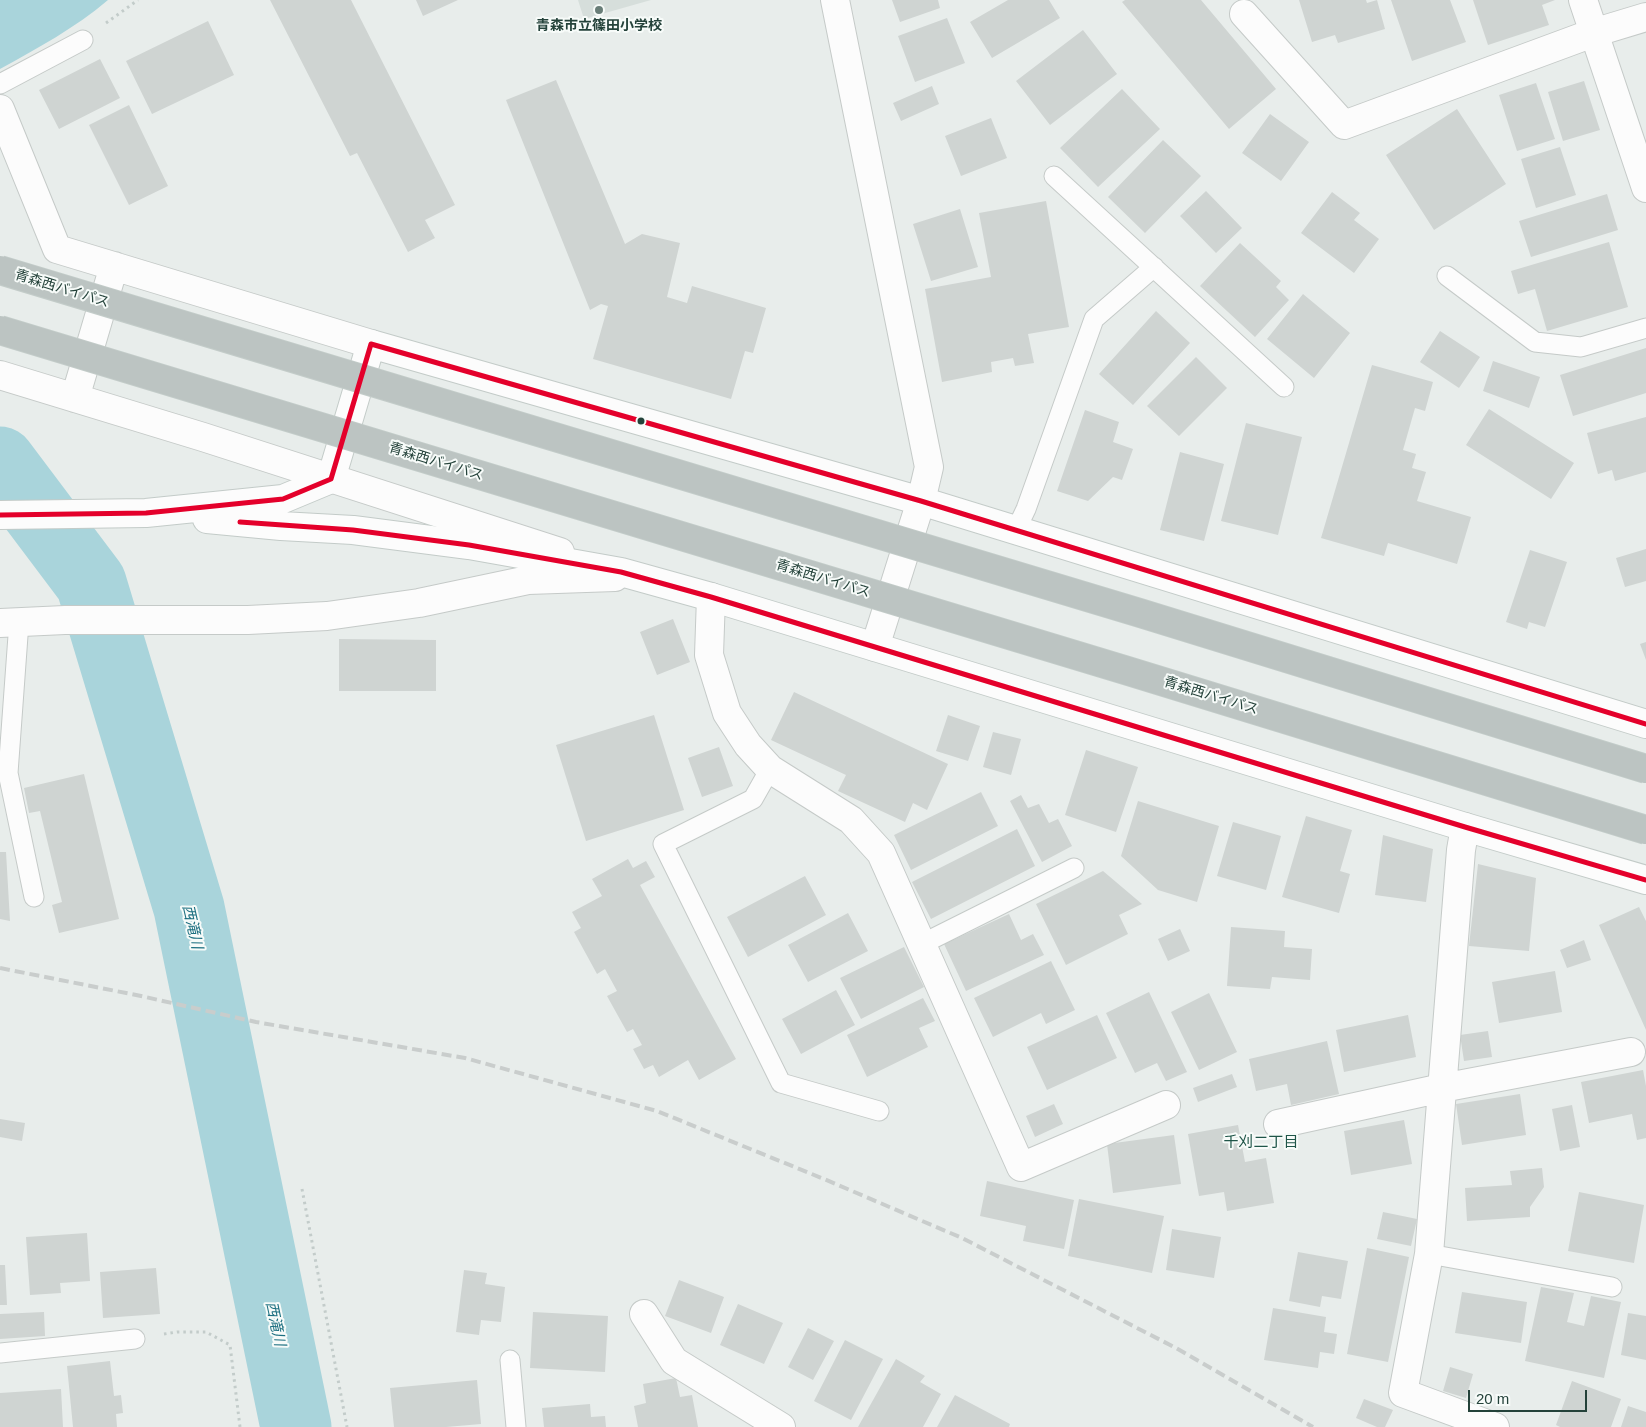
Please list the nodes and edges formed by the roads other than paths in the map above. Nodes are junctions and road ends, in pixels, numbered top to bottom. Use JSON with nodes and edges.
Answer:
{"nodes":[{"id":1,"x":835,"y":0,"type":"edge"},
{"id":2,"x":1583,"y":0,"type":"edge"},
{"id":3,"x":1244,"y":14,"type":"dead end"},
{"id":4,"x":1646,"y":17,"type":"edge"},
{"id":5,"x":1593,"y":33,"type":"junction"},
{"id":6,"x":84,"y":40,"type":"road end"},
{"id":7,"x":0,"y":84,"type":"edge"},
{"id":8,"x":0,"y":109,"type":"edge"},
{"id":9,"x":1054,"y":176,"type":"dead end"},
{"id":10,"x":1646,"y":188,"type":"edge"},
{"id":11,"x":114,"y":266,"type":"junction"},
{"id":12,"x":1154,"y":268,"type":"junction"},
{"id":13,"x":0,"y":270,"type":"edge"},
{"id":14,"x":1447,"y":276,"type":"dead end"},
{"id":15,"x":1646,"y":328,"type":"edge"},
{"id":16,"x":0,"y":330,"type":"edge"},
{"id":17,"x":371,"y":344,"type":"junction"},
{"id":18,"x":0,"y":375,"type":"edge"},
{"id":19,"x":1284,"y":387,"type":"dead end"},
{"id":20,"x":75,"y":398,"type":"junction"},
{"id":21,"x":331,"y":479,"type":"junction"},
{"id":22,"x":921,"y":501,"type":"junction"},
{"id":23,"x":133,"y":514,"type":"junction"},
{"id":24,"x":0,"y":515,"type":"edge"},
{"id":25,"x":1016,"y":530,"type":"junction"},
{"id":26,"x":629,"y":574,"type":"junction"},
{"id":27,"x":711,"y":598,"type":"junction"},
{"id":28,"x":10,"y":622,"type":"edge"},
{"id":29,"x":875,"y":647,"type":"junction"},
{"id":30,"x":1646,"y":724,"type":"edge"},
{"id":31,"x":770,"y":769,"type":"junction"},
{"id":32,"x":1646,"y":769,"type":"edge"},
{"id":33,"x":1465,"y":827,"type":"junction"},
{"id":34,"x":1646,"y":830,"type":"edge"},
{"id":35,"x":1074,"y":868,"type":"dead end"},
{"id":36,"x":1646,"y":880,"type":"edge"},
{"id":37,"x":34,"y":898,"type":"dead end"},
{"id":38,"x":922,"y":944,"type":"junction"},
{"id":39,"x":1631,"y":1052,"type":"dead end"},
{"id":40,"x":1442,"y":1088,"type":"junction"},
{"id":41,"x":1166,"y":1105,"type":"dead end"},
{"id":42,"x":879,"y":1111,"type":"dead end"},
{"id":43,"x":1278,"y":1124,"type":"dead end"},
{"id":44,"x":1429,"y":1254,"type":"junction"},
{"id":45,"x":1612,"y":1287,"type":"dead end"},
{"id":46,"x":644,"y":1314,"type":"dead end"},
{"id":47,"x":135,"y":1339,"type":"road end"},
{"id":48,"x":0,"y":1353,"type":"edge"},
{"id":49,"x":510,"y":1360,"type":"dead end"},
{"id":50,"x":516,"y":1427,"type":"edge"},
{"id":51,"x":780,"y":1427,"type":"edge"},
{"id":52,"x":1495,"y":1427,"type":"edge"}],
"edges":[{"from":1,"to":22,"type":"street"},
{"from":2,"to":5,"type":"street"},
{"from":3,"to":5,"type":"street"},
{"from":4,"to":5,"type":"street"},
{"from":5,"to":10,"type":"street"},
{"from":6,"to":7,"type":"lane"},
{"from":8,"to":11,"type":"street"},
{"from":9,"to":12,"type":"lane"},
{"from":11,"to":17,"type":"street"},
{"from":11,"to":20,"type":"street"},
{"from":12,"to":19,"type":"lane"},
{"from":12,"to":25,"type":"lane"},
{"from":13,"to":32,"type":"highway","name":"青森西バイパス","bridge":true},
{"from":14,"to":15,"type":"lane"},
{"from":16,"to":34,"type":"highway","name":"青森西バイパス","bridge":true},
{"from":17,"to":21,"type":"street"},
{"from":17,"to":22,"type":"street"},
{"from":18,"to":20,"type":"street"},
{"from":20,"to":21,"type":"street"},
{"from":21,"to":23,"type":"street"},
{"from":21,"to":26,"type":"street"},
{"from":22,"to":25,"type":"street"},
{"from":22,"to":29,"type":"street"},
{"from":23,"to":24,"type":"street"},
{"from":23,"to":26,"type":"street"},
{"from":25,"to":30,"type":"street"},
{"from":26,"to":27,"type":"street"},
{"from":26,"to":28,"type":"street"},
{"from":27,"to":29,"type":"street"},
{"from":27,"to":31,"type":"street"},
{"from":28,"to":37,"type":"lane"},
{"from":29,"to":33,"type":"street"},
{"from":31,"to":38,"type":"street"},
{"from":31,"to":42,"type":"lane"},
{"from":33,"to":36,"type":"street"},
{"from":33,"to":40,"type":"street"},
{"from":35,"to":38,"type":"lane"},
{"from":38,"to":41,"type":"street"},
{"from":39,"to":40,"type":"street"},
{"from":40,"to":43,"type":"street"},
{"from":40,"to":44,"type":"street"},
{"from":44,"to":45,"type":"lane"},
{"from":44,"to":52,"type":"street"},
{"from":46,"to":51,"type":"street"},
{"from":47,"to":48,"type":"lane"},
{"from":49,"to":50,"type":"lane"}]}
